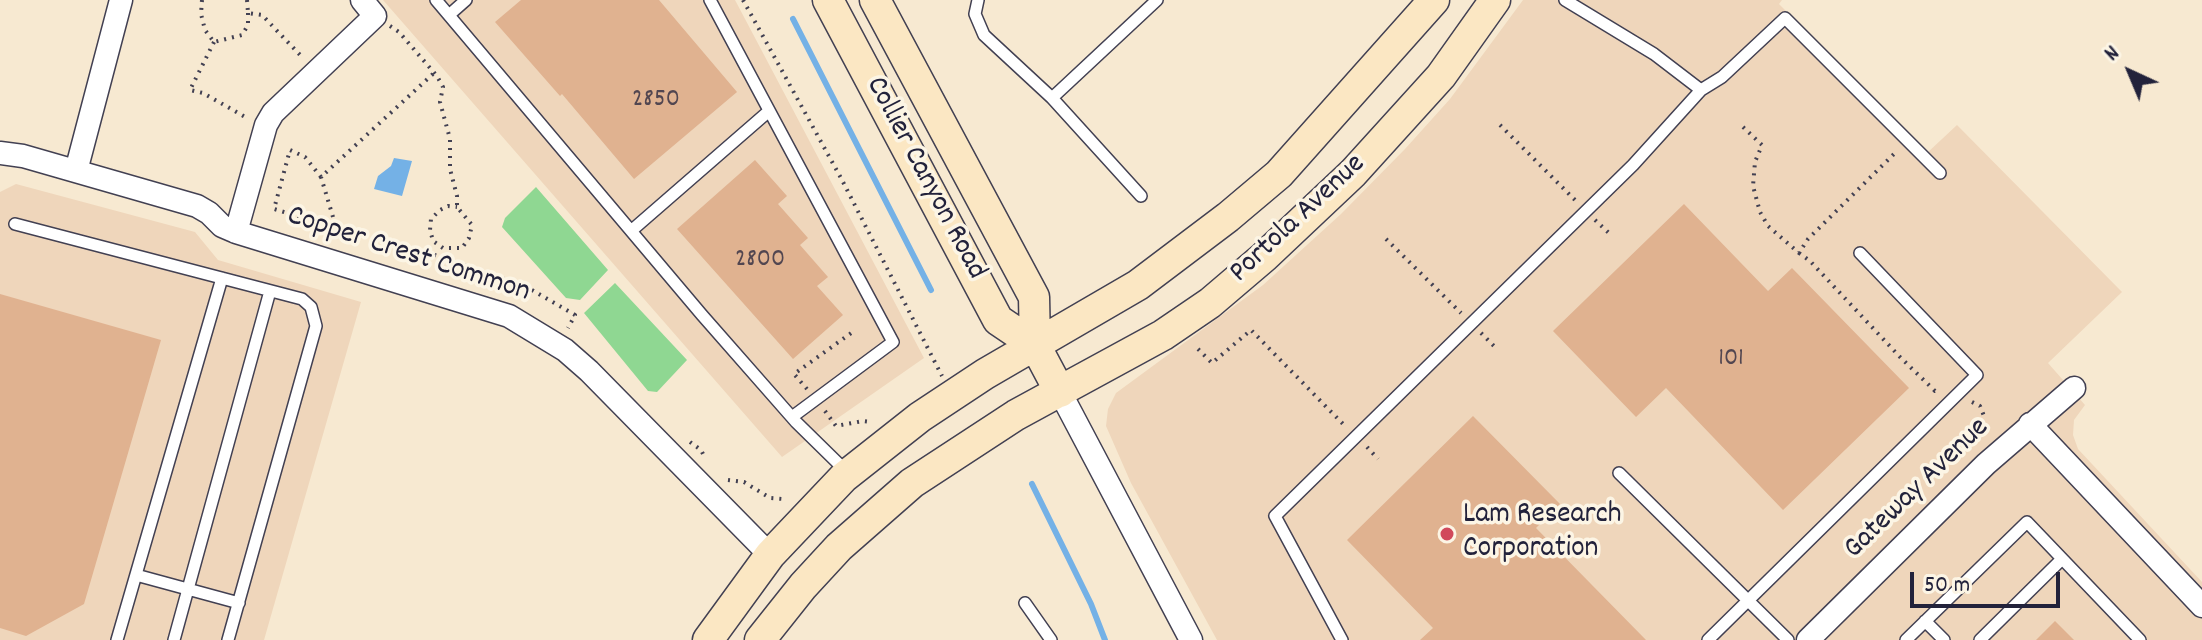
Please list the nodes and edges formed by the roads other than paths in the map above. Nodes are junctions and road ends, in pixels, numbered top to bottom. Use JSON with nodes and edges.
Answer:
{"nodes":[{"id":1,"x":121,"y":0,"type":"edge"},
{"id":2,"x":436,"y":0,"type":"edge"},
{"id":3,"x":466,"y":0,"type":"edge"},
{"id":4,"x":710,"y":0,"type":"edge"},
{"id":5,"x":828,"y":0,"type":"edge"},
{"id":6,"x":875,"y":0,"type":"edge"},
{"id":7,"x":978,"y":0,"type":"edge"},
{"id":8,"x":1157,"y":0,"type":"edge"},
{"id":9,"x":1434,"y":0,"type":"edge"},
{"id":10,"x":1495,"y":0,"type":"edge"},
{"id":11,"x":1565,"y":0,"type":"edge"},
{"id":12,"x":368,"y":8,"type":"edge"},
{"id":13,"x":449,"y":15,"type":"junction"},
{"id":14,"x":1701,"y":90,"type":"junction"},
{"id":15,"x":1052,"y":98,"type":"junction"},
{"id":16,"x":769,"y":111,"type":"junction"},
{"id":17,"x":0,"y":153,"type":"edge"},
{"id":18,"x":76,"y":171,"type":"junction"},
{"id":19,"x":1940,"y":173,"type":"dead end"},
{"id":20,"x":1141,"y":196,"type":"dead end"},
{"id":21,"x":15,"y":224,"type":"dead end"},
{"id":22,"x":631,"y":231,"type":"junction"},
{"id":23,"x":236,"y":232,"type":"junction"},
{"id":24,"x":1860,"y":253,"type":"dead end"},
{"id":25,"x":222,"y":278,"type":"junction"},
{"id":26,"x":270,"y":291,"type":"junction"},
{"id":27,"x":1035,"y":345,"type":"junction"},
{"id":28,"x":2074,"y":388,"type":"dead end"},
{"id":29,"x":1060,"y":392,"type":"junction"},
{"id":30,"x":792,"y":417,"type":"junction"},
{"id":31,"x":2030,"y":424,"type":"junction"},
{"id":32,"x":1619,"y":473,"type":"dead end"},
{"id":33,"x":849,"y":474,"type":"junction"},
{"id":34,"x":770,"y":555,"type":"junction"},
{"id":35,"x":2062,"y":559,"type":"junction"},
{"id":36,"x":136,"y":575,"type":"junction"},
{"id":37,"x":188,"y":589,"type":"junction"},
{"id":38,"x":1748,"y":600,"type":"junction"},
{"id":39,"x":239,"y":603,"type":"junction"},
{"id":40,"x":1025,"y":603,"type":"dead end"},
{"id":41,"x":2202,"y":606,"type":"edge"},
{"id":42,"x":1925,"y":621,"type":"junction"},
{"id":43,"x":117,"y":640,"type":"edge"},
{"id":44,"x":174,"y":640,"type":"edge"},
{"id":45,"x":228,"y":640,"type":"edge"},
{"id":46,"x":708,"y":640,"type":"edge"},
{"id":47,"x":760,"y":640,"type":"edge"},
{"id":48,"x":1051,"y":640,"type":"edge"},
{"id":49,"x":1191,"y":640,"type":"edge"},
{"id":50,"x":1342,"y":640,"type":"edge"},
{"id":51,"x":1708,"y":640,"type":"edge"},
{"id":52,"x":1788,"y":640,"type":"edge"},
{"id":53,"x":1808,"y":640,"type":"edge"},
{"id":54,"x":1906,"y":640,"type":"edge"},
{"id":55,"x":1944,"y":640,"type":"edge"},
{"id":56,"x":1980,"y":640,"type":"edge"},
{"id":57,"x":2140,"y":640,"type":"edge"}],
"edges":[{"from":1,"to":18,"type":"street"},
{"from":2,"to":13,"type":"lane"},
{"from":3,"to":13,"type":"lane"},
{"from":4,"to":16,"type":"lane"},
{"from":5,"to":27,"type":"main road","name":"Collier Canyon Road"},
{"from":6,"to":27,"type":"main road","name":"Collier Canyon Road"},
{"from":7,"to":15,"type":"lane"},
{"from":8,"to":15,"type":"lane"},
{"from":9,"to":27,"type":"main road","name":"Portola Avenue"},
{"from":10,"to":29,"type":"main road","name":"Portola Avenue"},
{"from":11,"to":14,"type":"lane"},
{"from":12,"to":23,"type":"street"},
{"from":13,"to":22,"type":"lane"},
{"from":14,"to":19,"type":"lane"},
{"from":14,"to":50,"type":"lane"},
{"from":15,"to":20,"type":"lane"},
{"from":16,"to":22,"type":"lane"},
{"from":16,"to":30,"type":"lane"},
{"from":17,"to":18,"type":"street","name":"Copper Crest Common"},
{"from":18,"to":23,"type":"street","name":"Copper Crest Common"},
{"from":21,"to":25,"type":"lane"},
{"from":22,"to":30,"type":"lane"},
{"from":23,"to":34,"type":"street","name":"Copper Crest Common"},
{"from":24,"to":38,"type":"lane"},
{"from":25,"to":26,"type":"lane"},
{"from":25,"to":36,"type":"lane"},
{"from":26,"to":37,"type":"lane"},
{"from":26,"to":39,"type":"lane"},
{"from":27,"to":29,"type":"main road","name":"Collier Canyon Road"},
{"from":27,"to":33,"type":"main road","name":"Portola Avenue"},
{"from":28,"to":31,"type":"street","name":"Gateway Avenue"},
{"from":29,"to":47,"type":"main road","name":"Portola Avenue"},
{"from":29,"to":49,"type":"street","name":"Collier Canyon Road"},
{"from":30,"to":33,"type":"lane"},
{"from":31,"to":41,"type":"street"},
{"from":31,"to":53,"type":"street","name":"Gateway Avenue"},
{"from":32,"to":38,"type":"lane"},
{"from":33,"to":34,"type":"main road","name":"Portola Avenue"},
{"from":34,"to":46,"type":"main road","name":"Portola Avenue"},
{"from":35,"to":42,"type":"lane"},
{"from":35,"to":56,"type":"lane"},
{"from":35,"to":57,"type":"lane"},
{"from":36,"to":37,"type":"lane"},
{"from":36,"to":43,"type":"lane"},
{"from":37,"to":39,"type":"lane"},
{"from":37,"to":44,"type":"lane"},
{"from":38,"to":51,"type":"lane"},
{"from":38,"to":52,"type":"lane"},
{"from":39,"to":45,"type":"lane"},
{"from":40,"to":48,"type":"lane"},
{"from":42,"to":54,"type":"lane"},
{"from":42,"to":55,"type":"lane"}]}
